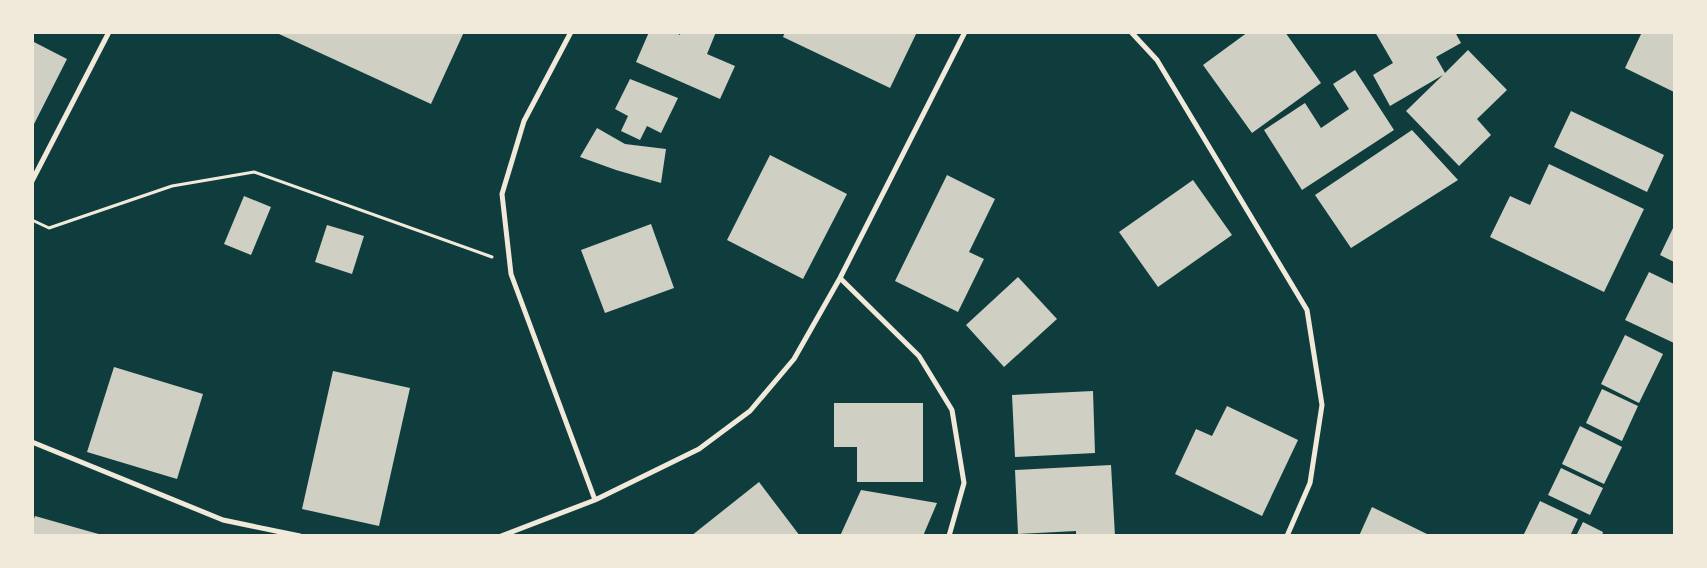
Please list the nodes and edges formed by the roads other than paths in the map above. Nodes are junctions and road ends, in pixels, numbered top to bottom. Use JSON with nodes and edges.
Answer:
{"nodes":[{"id":1,"x":109,"y":32,"type":"edge"},
{"id":2,"x":570,"y":32,"type":"edge"},
{"id":3,"x":965,"y":32,"type":"edge"},
{"id":4,"x":1131,"y":32,"type":"edge"},
{"id":5,"x":32,"y":181,"type":"edge"},
{"id":6,"x":840,"y":278,"type":"junction"},
{"id":7,"x":32,"y":442,"type":"edge"},
{"id":8,"x":595,"y":500,"type":"junction"},
{"id":9,"x":300,"y":536,"type":"edge"},
{"id":10,"x":501,"y":536,"type":"edge"},
{"id":11,"x":949,"y":536,"type":"edge"},
{"id":12,"x":1287,"y":536,"type":"edge"}],
"edges":[{"from":1,"to":5,"type":"street"},
{"from":2,"to":8,"type":"street"},
{"from":3,"to":6,"type":"street"},
{"from":4,"to":12,"type":"street"},
{"from":6,"to":8,"type":"street"},
{"from":6,"to":11,"type":"street"},
{"from":7,"to":9,"type":"street"},
{"from":8,"to":10,"type":"street"}]}
